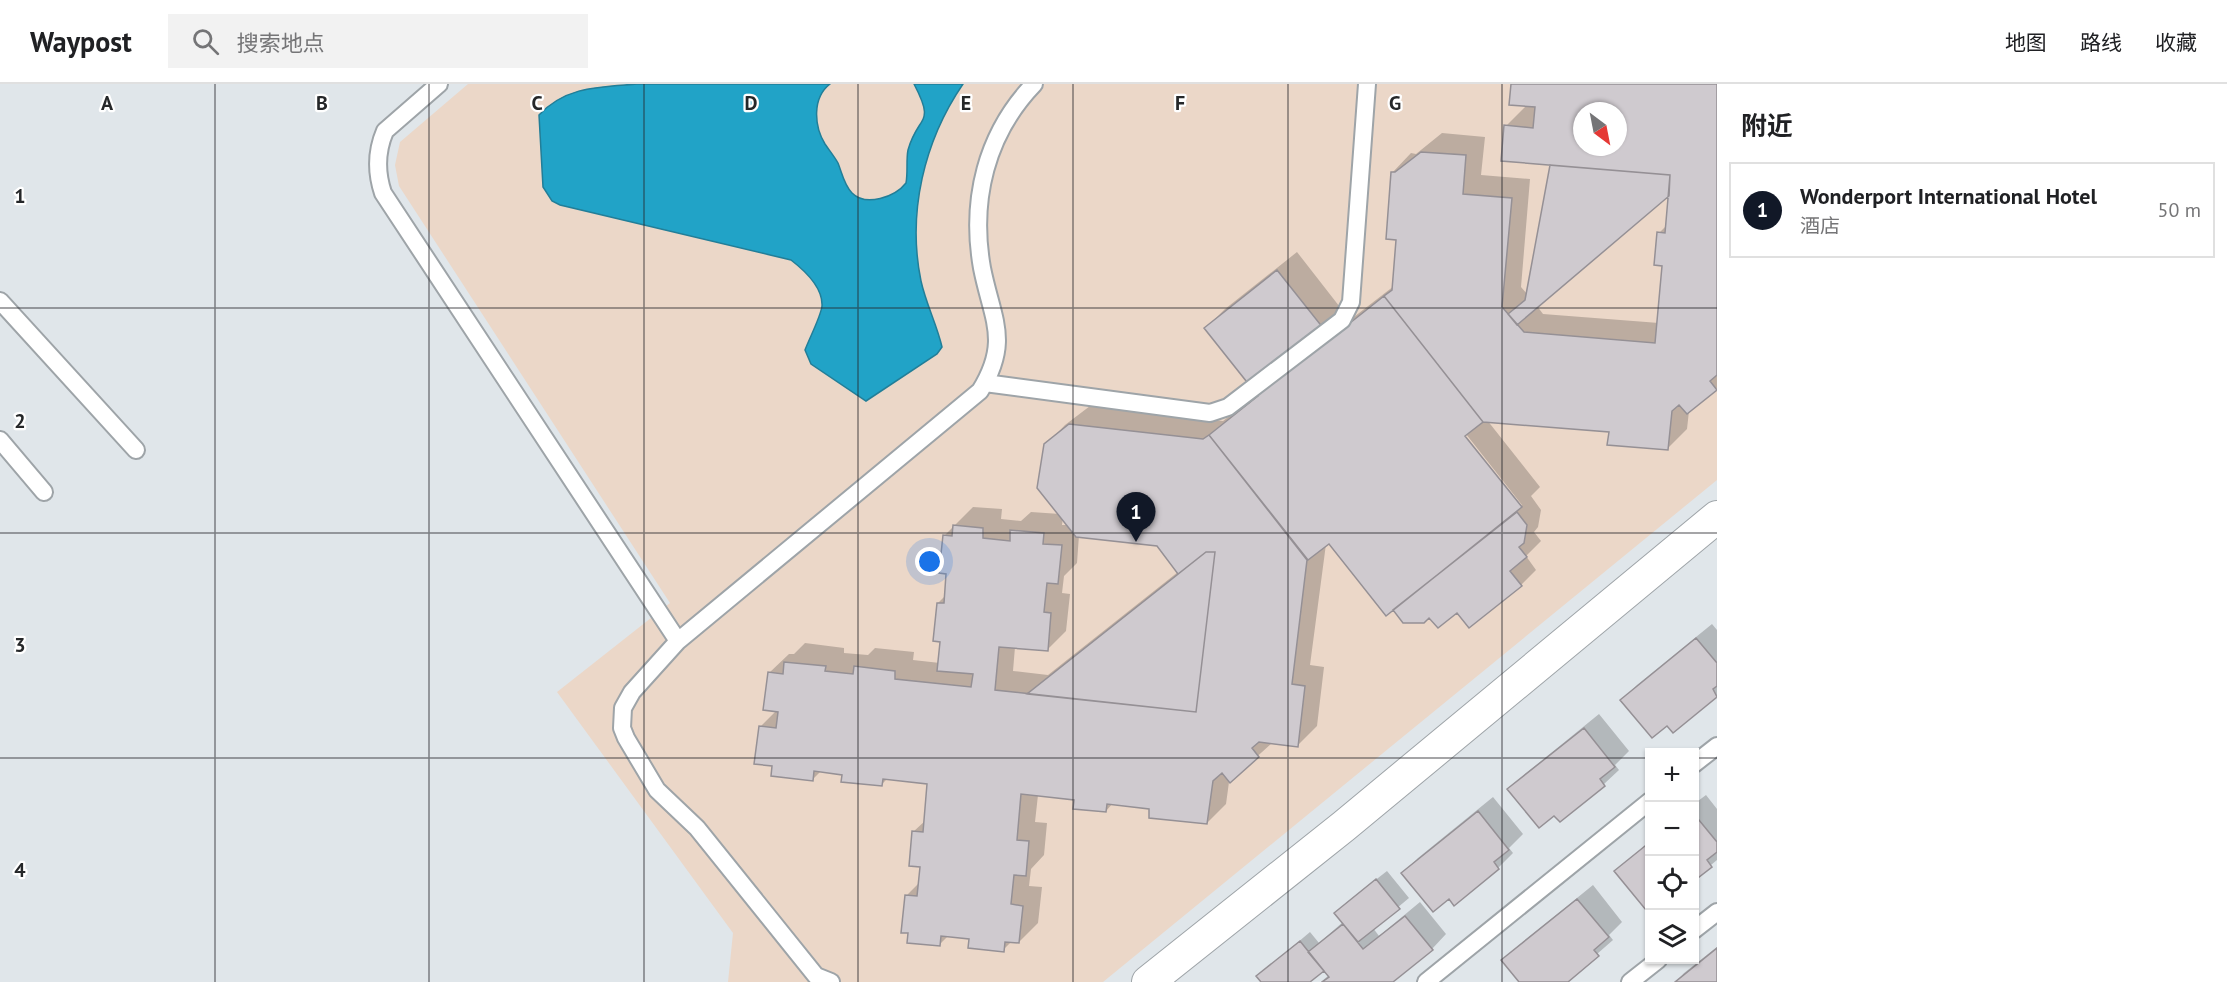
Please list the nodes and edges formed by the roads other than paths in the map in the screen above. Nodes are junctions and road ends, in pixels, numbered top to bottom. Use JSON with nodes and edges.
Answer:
{"nodes":[{"id":1,"x":439,"y":84,"type":"edge"},
{"id":2,"x":1034,"y":84,"type":"edge"},
{"id":3,"x":1367,"y":84,"type":"edge"},
{"id":4,"x":0,"y":301,"type":"edge"},
{"id":5,"x":985,"y":383,"type":"junction"},
{"id":6,"x":0,"y":440,"type":"edge"},
{"id":7,"x":136,"y":450,"type":"dead end"},
{"id":8,"x":44,"y":492,"type":"dead end"},
{"id":9,"x":1717,"y":518,"type":"edge"},
{"id":10,"x":678,"y":641,"type":"junction"},
{"id":11,"x":1717,"y":746,"type":"edge"},
{"id":12,"x":1699,"y":761,"type":"edge"},
{"id":13,"x":1649,"y":802,"type":"edge"},
{"id":14,"x":1717,"y":912,"type":"edge"},
{"id":15,"x":1699,"y":927,"type":"edge"},
{"id":16,"x":1653,"y":964,"type":"edge"},
{"id":17,"x":831,"y":982,"type":"edge"},
{"id":18,"x":1148,"y":982,"type":"edge"},
{"id":19,"x":1426,"y":982,"type":"edge"},
{"id":20,"x":1630,"y":982,"type":"edge"}],
"edges":[{"from":1,"to":10,"type":"lane"},
{"from":2,"to":5,"type":"lane"},
{"from":3,"to":5,"type":"lane"},
{"from":4,"to":7,"type":"lane"},
{"from":5,"to":10,"type":"lane"},
{"from":6,"to":8,"type":"lane"},
{"from":9,"to":18,"type":"street"},
{"from":10,"to":17,"type":"lane"},
{"from":11,"to":12,"type":"lane"},
{"from":13,"to":19,"type":"lane"},
{"from":14,"to":15,"type":"lane"},
{"from":16,"to":20,"type":"lane"}]}
